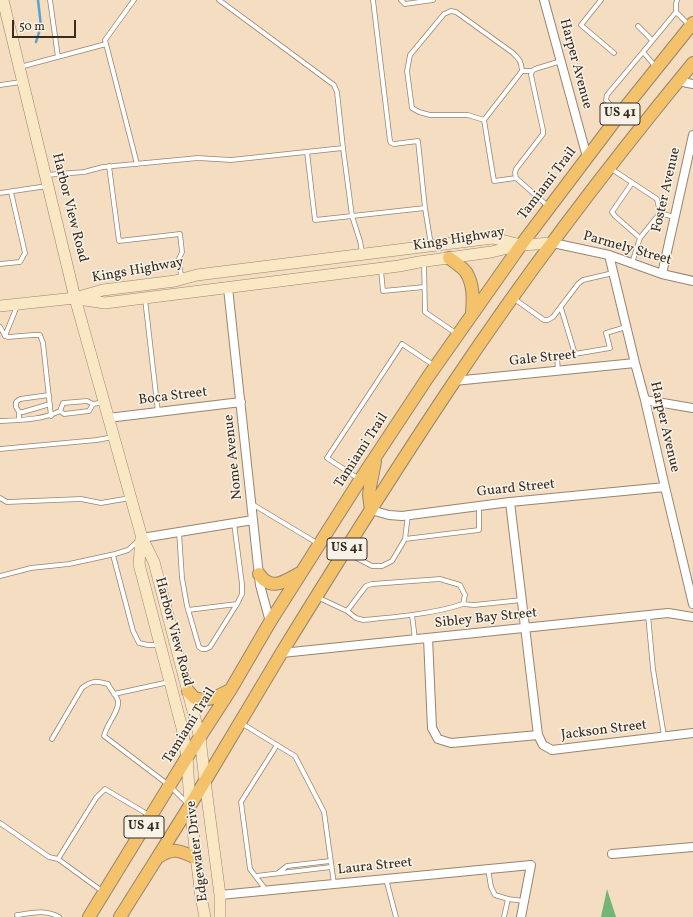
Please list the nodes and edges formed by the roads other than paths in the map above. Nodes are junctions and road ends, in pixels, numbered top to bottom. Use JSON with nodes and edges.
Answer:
{"nodes":[{"id":1,"x":3,"y":0,"type":"edge"},
{"id":2,"x":50,"y":0,"type":"edge"},
{"id":3,"x":134,"y":0,"type":"edge"},
{"id":4,"x":219,"y":0,"type":"edge"},
{"id":5,"x":373,"y":0,"type":"edge"},
{"id":6,"x":401,"y":0,"type":"edge"},
{"id":7,"x":433,"y":0,"type":"edge"},
{"id":8,"x":544,"y":0,"type":"edge"},
{"id":9,"x":601,"y":0,"type":"edge"},
{"id":10,"x":677,"y":0,"type":"edge"},
{"id":11,"x":676,"y":12,"type":"junction"},
{"id":12,"x":692,"y":25,"type":"edge"},
{"id":13,"x":638,"y":26,"type":"dead end"},
{"id":14,"x":652,"y":40,"type":"junction"},
{"id":15,"x":106,"y":44,"type":"junction"},
{"id":16,"x":643,"y":52,"type":"junction"},
{"id":17,"x":614,"y":54,"type":"dead end"},
{"id":18,"x":58,"y":57,"type":"junction"},
{"id":19,"x":561,"y":61,"type":"junction"},
{"id":20,"x":693,"y":63,"type":"edge"},
{"id":21,"x":20,"y":66,"type":"junction"},
{"id":22,"x":657,"y":68,"type":"junction"},
{"id":23,"x":522,"y":71,"type":"junction"},
{"id":24,"x":532,"y":71,"type":"junction"},
{"id":25,"x":678,"y":81,"type":"junction"},
{"id":26,"x":23,"y":82,"type":"junction"},
{"id":27,"x":0,"y":84,"type":"edge"},
{"id":28,"x":693,"y":84,"type":"edge"},
{"id":29,"x":620,"y":114,"type":"junction"},
{"id":30,"x":484,"y":120,"type":"junction"},
{"id":31,"x":693,"y":135,"type":"edge"},
{"id":32,"x":343,"y":148,"type":"junction"},
{"id":33,"x":307,"y":152,"type":"junction"},
{"id":34,"x":586,"y":157,"type":"junction"},
{"id":35,"x":137,"y":164,"type":"junction"},
{"id":36,"x":109,"y":166,"type":"junction"},
{"id":37,"x":610,"y":168,"type":"junction"},
{"id":38,"x":516,"y":178,"type":"junction"},
{"id":39,"x":47,"y":181,"type":"junction"},
{"id":40,"x":632,"y":183,"type":"junction"},
{"id":41,"x":10,"y":192,"type":"junction"},
{"id":42,"x":0,"y":193,"type":"edge"},
{"id":43,"x":549,"y":207,"type":"junction"},
{"id":44,"x":426,"y":208,"type":"junction"},
{"id":45,"x":660,"y":213,"type":"junction"},
{"id":46,"x":352,"y":216,"type":"junction"},
{"id":47,"x":674,"y":217,"type":"junction"},
{"id":48,"x":640,"y":238,"type":"junction"},
{"id":49,"x":553,"y":243,"type":"junction"},
{"id":50,"x":521,"y":245,"type":"junction"},
{"id":51,"x":431,"y":246,"type":"junction"},
{"id":52,"x":362,"y":255,"type":"junction"},
{"id":53,"x":609,"y":255,"type":"junction"},
{"id":54,"x":449,"y":258,"type":"junction"},
{"id":55,"x":424,"y":261,"type":"junction"},
{"id":56,"x":632,"y":263,"type":"junction"},
{"id":57,"x":0,"y":264,"type":"edge"},
{"id":58,"x":381,"y":268,"type":"junction"},
{"id":59,"x":364,"y":271,"type":"junction"},
{"id":60,"x":614,"y":272,"type":"junction"},
{"id":61,"x":662,"y":274,"type":"junction"},
{"id":62,"x":182,"y":279,"type":"junction"},
{"id":63,"x":693,"y":281,"type":"edge"},
{"id":64,"x":424,"y":287,"type":"junction"},
{"id":65,"x":228,"y":288,"type":"junction"},
{"id":66,"x":75,"y":298,"type":"junction"},
{"id":67,"x":146,"y":298,"type":"junction"},
{"id":68,"x":512,"y":298,"type":"junction"},
{"id":69,"x":18,"y":304,"type":"junction"},
{"id":70,"x":0,"y":306,"type":"edge"},
{"id":71,"x":561,"y":308,"type":"junction"},
{"id":72,"x":472,"y":314,"type":"junction"},
{"id":73,"x":626,"y":326,"type":"junction"},
{"id":74,"x":0,"y":327,"type":"edge"},
{"id":75,"x":457,"y":334,"type":"junction"},
{"id":76,"x":5,"y":336,"type":"junction"},
{"id":77,"x":575,"y":354,"type":"junction"},
{"id":78,"x":635,"y":363,"type":"junction"},
{"id":79,"x":435,"y":366,"type":"junction"},
{"id":80,"x":558,"y":371,"type":"junction"},
{"id":81,"x":454,"y":381,"type":"junction"},
{"id":82,"x":49,"y":395,"type":"junction"},
{"id":83,"x":645,"y":400,"type":"junction"},
{"id":84,"x":104,"y":401,"type":"junction"},
{"id":85,"x":241,"y":402,"type":"junction"},
{"id":86,"x":50,"y":404,"type":"junction"},
{"id":87,"x":93,"y":404,"type":"junction"},
{"id":88,"x":693,"y":408,"type":"edge"},
{"id":89,"x":60,"y":411,"type":"junction"},
{"id":90,"x":19,"y":412,"type":"junction"},
{"id":91,"x":158,"y":412,"type":"junction"},
{"id":92,"x":51,"y":416,"type":"junction"},
{"id":93,"x":108,"y":418,"type":"junction"},
{"id":94,"x":19,"y":420,"type":"junction"},
{"id":95,"x":0,"y":421,"type":"edge"},
{"id":96,"x":114,"y":437,"type":"junction"},
{"id":97,"x":0,"y":449,"type":"edge"},
{"id":98,"x":376,"y":456,"type":"junction"},
{"id":99,"x":360,"y":480,"type":"junction"},
{"id":100,"x":665,"y":487,"type":"junction"},
{"id":101,"x":0,"y":498,"type":"edge"},
{"id":102,"x":131,"y":498,"type":"junction"},
{"id":103,"x":510,"y":502,"type":"junction"},
{"id":104,"x":252,"y":504,"type":"junction"},
{"id":105,"x":479,"y":506,"type":"junction"},
{"id":106,"x":371,"y":510,"type":"junction"},
{"id":107,"x":408,"y":515,"type":"junction"},
{"id":108,"x":253,"y":520,"type":"junction"},
{"id":109,"x":234,"y":524,"type":"junction"},
{"id":110,"x":179,"y":532,"type":"junction"},
{"id":111,"x":142,"y":538,"type":"junction"},
{"id":112,"x":404,"y":539,"type":"junction"},
{"id":113,"x":319,"y":544,"type":"junction"},
{"id":114,"x":345,"y":552,"type":"junction"},
{"id":115,"x":113,"y":555,"type":"junction"},
{"id":116,"x":301,"y":573,"type":"junction"},
{"id":117,"x":259,"y":574,"type":"junction"},
{"id":118,"x":0,"y":576,"type":"edge"},
{"id":119,"x":317,"y":597,"type":"junction"},
{"id":120,"x":522,"y":600,"type":"junction"},
{"id":121,"x":237,"y":604,"type":"junction"},
{"id":122,"x":463,"y":604,"type":"junction"},
{"id":123,"x":693,"y":604,"type":"edge"},
{"id":124,"x":188,"y":610,"type":"junction"},
{"id":125,"x":347,"y":611,"type":"junction"},
{"id":126,"x":412,"y":615,"type":"junction"},
{"id":127,"x":648,"y":615,"type":"junction"},
{"id":128,"x":693,"y":617,"type":"edge"},
{"id":129,"x":270,"y":622,"type":"junction"},
{"id":130,"x":525,"y":628,"type":"junction"},
{"id":131,"x":428,"y":638,"type":"junction"},
{"id":132,"x":415,"y":639,"type":"junction"},
{"id":133,"x":160,"y":645,"type":"junction"},
{"id":134,"x":282,"y":653,"type":"junction"},
{"id":135,"x":170,"y":682,"type":"junction"},
{"id":136,"x":231,"y":689,"type":"junction"},
{"id":137,"x":188,"y":691,"type":"junction"},
{"id":138,"x":114,"y":694,"type":"junction"},
{"id":139,"x":240,"y":722,"type":"junction"},
{"id":140,"x":693,"y":733,"type":"edge"},
{"id":141,"x":538,"y":735,"type":"junction"},
{"id":142,"x":664,"y":736,"type":"junction"},
{"id":143,"x":200,"y":738,"type":"junction"},
{"id":144,"x":52,"y":739,"type":"dead end"},
{"id":145,"x":277,"y":745,"type":"junction"},
{"id":146,"x":188,"y":757,"type":"junction"},
{"id":147,"x":205,"y":781,"type":"junction"},
{"id":148,"x":170,"y":786,"type":"junction"},
{"id":149,"x":190,"y":806,"type":"junction"},
{"id":150,"x":151,"y":816,"type":"junction"},
{"id":151,"x":0,"y":823,"type":"edge"},
{"id":152,"x":693,"y":847,"type":"edge"},
{"id":153,"x":612,"y":854,"type":"dead end"},
{"id":154,"x":156,"y":858,"type":"junction"},
{"id":155,"x":196,"y":858,"type":"junction"},
{"id":156,"x":58,"y":859,"type":"junction"},
{"id":157,"x":330,"y":860,"type":"junction"},
{"id":158,"x":331,"y":867,"type":"junction"},
{"id":159,"x":488,"y":869,"type":"junction"},
{"id":160,"x":277,"y":874,"type":"junction"},
{"id":161,"x":256,"y":876,"type":"junction"},
{"id":162,"x":386,"y":879,"type":"junction"},
{"id":163,"x":334,"y":884,"type":"junction"},
{"id":164,"x":266,"y":891,"type":"junction"},
{"id":165,"x":104,"y":892,"type":"junction"},
{"id":166,"x":220,"y":895,"type":"junction"},
{"id":167,"x":508,"y":898,"type":"junction"},
{"id":168,"x":524,"y":901,"type":"junction"},
{"id":169,"x":17,"y":915,"type":"dead end"},
{"id":170,"x":59,"y":917,"type":"edge"},
{"id":171,"x":89,"y":917,"type":"edge"},
{"id":172,"x":120,"y":917,"type":"edge"},
{"id":173,"x":205,"y":917,"type":"edge"},
{"id":174,"x":220,"y":917,"type":"edge"},
{"id":175,"x":396,"y":917,"type":"edge"},
{"id":176,"x":504,"y":917,"type":"edge"},
{"id":177,"x":521,"y":917,"type":"edge"}],
"edges":[{"from":1,"to":21,"type":"main road","name":"Harbor View Road"},
{"from":2,"to":18,"type":"lane"},
{"from":3,"to":15,"type":"lane"},
{"from":4,"to":32,"type":"lane"},
{"from":5,"to":44,"type":"lane"},
{"from":6,"to":7,"type":"lane"},
{"from":8,"to":19,"type":"street","name":"Harper Avenue"},
{"from":9,"to":17,"type":"lane"},
{"from":10,"to":11,"type":"lane"},
{"from":11,"to":12,"type":"lane"},
{"from":11,"to":14,"type":"lane"},
{"from":12,"to":22,"type":"main road","name":"Tamiami Trail","number":"US 41"},
{"from":13,"to":14,"type":"lane"},
{"from":14,"to":16,"type":"lane"},
{"from":15,"to":18,"type":"lane"},
{"from":15,"to":35,"type":"lane"},
{"from":16,"to":22,"type":"lane"},
{"from":16,"to":29,"type":"lane"},
{"from":18,"to":21,"type":"lane"},
{"from":19,"to":24,"type":"lane"},
{"from":19,"to":34,"type":"street","name":"Harper Avenue"},
{"from":20,"to":25,"type":"main road","number":"US 41"},
{"from":21,"to":26,"type":"main road","name":"Harbor View Road"},
{"from":22,"to":29,"type":"main road","name":"Tamiami Trail","number":"US 41"},
{"from":23,"to":24,"type":"lane"},
{"from":23,"to":30,"type":"lane"},
{"from":23,"to":30,"type":"lane"},
{"from":24,"to":38,"type":"lane"},
{"from":25,"to":28,"type":"street"},
{"from":25,"to":37,"type":"main road","number":"US 41"},
{"from":26,"to":27,"type":"lane"},
{"from":26,"to":39,"type":"main road","name":"Harbor View Road"},
{"from":29,"to":34,"type":"main road","name":"Tamiami Trail","number":"US 41"},
{"from":30,"to":38,"type":"lane"},
{"from":31,"to":47,"type":"street","name":"Foster Avenue"},
{"from":32,"to":33,"type":"lane"},
{"from":32,"to":46,"type":"lane"},
{"from":33,"to":35,"type":"lane"},
{"from":33,"to":46,"type":"lane"},
{"from":34,"to":43,"type":"main road","name":"Tamiami Trail","number":"US 41"},
{"from":35,"to":36,"type":"lane"},
{"from":36,"to":39,"type":"lane"},
{"from":36,"to":62,"type":"lane"},
{"from":37,"to":40,"type":"lane"},
{"from":37,"to":49,"type":"main road","number":"US 41"},
{"from":38,"to":43,"type":"lane"},
{"from":39,"to":41,"type":"lane"},
{"from":39,"to":66,"type":"main road","name":"Harbor View Road"},
{"from":40,"to":45,"type":"lane"},
{"from":40,"to":48,"type":"lane"},
{"from":41,"to":42,"type":"lane"},
{"from":41,"to":57,"type":"lane"},
{"from":43,"to":50,"type":"main road","name":"Tamiami Trail","number":"US 41"},
{"from":44,"to":46,"type":"lane"},
{"from":44,"to":51,"type":"lane"},
{"from":45,"to":47,"type":"lane"},
{"from":45,"to":48,"type":"lane"},
{"from":46,"to":52,"type":"lane"},
{"from":47,"to":61,"type":"street","name":"Foster Avenue"},
{"from":48,"to":56,"type":"lane"},
{"from":49,"to":50,"type":"main road"},
{"from":49,"to":53,"type":"street","name":"Parmely Street"},
{"from":49,"to":68,"type":"main road","number":"US 41"},
{"from":50,"to":51,"type":"main road","name":"Kings Highway"},
{"from":50,"to":54,"type":"main road","name":"Kings Highway"},
{"from":50,"to":72,"type":"main road","name":"Tamiami Trail","number":"US 41"},
{"from":51,"to":52,"type":"main road","name":"Kings Highway"},
{"from":52,"to":59,"type":"main road"},
{"from":52,"to":62,"type":"main road","name":"Kings Highway"},
{"from":53,"to":56,"type":"street","name":"Parmely Street"},
{"from":53,"to":60,"type":"street","name":"Harper Avenue"},
{"from":54,"to":55,"type":"main road","name":"Kings Highway"},
{"from":54,"to":72,"type":"main road"},
{"from":55,"to":58,"type":"main road","name":"Kings Highway"},
{"from":55,"to":64,"type":"lane"},
{"from":56,"to":61,"type":"street","name":"Parmely Street"},
{"from":58,"to":59,"type":"main road","name":"Kings Highway"},
{"from":58,"to":64,"type":"lane"},
{"from":59,"to":65,"type":"main road","name":"Kings Highway"},
{"from":60,"to":71,"type":"lane"},
{"from":60,"to":73,"type":"street","name":"Harper Avenue"},
{"from":61,"to":63,"type":"street","name":"Parmely Street"},
{"from":62,"to":66,"type":"main road","name":"Kings Highway"},
{"from":64,"to":75,"type":"lane"},
{"from":65,"to":67,"type":"main road","name":"Kings Highway"},
{"from":65,"to":85,"type":"street","name":"Nome Avenue"},
{"from":66,"to":67,"type":"main road","name":"Kings Highway"},
{"from":66,"to":69,"type":"main road","name":"Kings Highway"},
{"from":66,"to":84,"type":"main road","name":"Harbor View Road"},
{"from":67,"to":91,"type":"lane"},
{"from":68,"to":71,"type":"lane"},
{"from":68,"to":81,"type":"main road","number":"US 41"},
{"from":69,"to":70,"type":"main road","name":"Kings Highway"},
{"from":69,"to":76,"type":"lane"},
{"from":71,"to":77,"type":"lane"},
{"from":72,"to":75,"type":"main road","name":"Tamiami Trail","number":"US 41"},
{"from":73,"to":77,"type":"lane"},
{"from":73,"to":78,"type":"street","name":"Harper Avenue"},
{"from":74,"to":76,"type":"lane"},
{"from":75,"to":79,"type":"main road","name":"Tamiami Trail","number":"US 41"},
{"from":76,"to":82,"type":"lane"},
{"from":77,"to":80,"type":"lane"},
{"from":78,"to":80,"type":"street","name":"Gale Street"},
{"from":78,"to":83,"type":"street","name":"Harper Avenue"},
{"from":79,"to":98,"type":"main road","name":"Tamiami Trail","number":"US 41"},
{"from":79,"to":99,"type":"lane"},
{"from":80,"to":81,"type":"street","name":"Gale Street"},
{"from":81,"to":106,"type":"main road","number":"US 41"},
{"from":82,"to":86,"type":"lane"},
{"from":82,"to":90,"type":"lane"},
{"from":83,"to":88,"type":"street"},
{"from":83,"to":100,"type":"street","name":"Harper Avenue"},
{"from":84,"to":87,"type":"lane"},
{"from":84,"to":93,"type":"main road","name":"Harbor View Road"},
{"from":85,"to":91,"type":"street","name":"Boca Street"},
{"from":85,"to":104,"type":"street","name":"Nome Avenue"},
{"from":86,"to":90,"type":"lane"},
{"from":86,"to":92,"type":"lane"},
{"from":87,"to":89,"type":"lane"},
{"from":87,"to":89,"type":"lane"},
{"from":89,"to":92,"type":"lane"},
{"from":90,"to":94,"type":"lane"},
{"from":91,"to":93,"type":"street","name":"Boca Street"},
{"from":92,"to":94,"type":"lane"},
{"from":93,"to":96,"type":"main road","name":"Harbor View Road"},
{"from":94,"to":95,"type":"lane"},
{"from":96,"to":97,"type":"lane"},
{"from":96,"to":102,"type":"main road","name":"Harbor View Road"},
{"from":98,"to":99,"type":"main road","name":"Tamiami Trail","number":"US 41"},
{"from":98,"to":106,"type":"main road"},
{"from":99,"to":113,"type":"main road","name":"Tamiami Trail","number":"US 41"},
{"from":100,"to":103,"type":"street","name":"Guard Street"},
{"from":100,"to":123,"type":"street","name":"Harper Avenue"},
{"from":101,"to":102,"type":"lane"},
{"from":102,"to":111,"type":"main road","name":"Harbor View Road"},
{"from":103,"to":105,"type":"street","name":"Guard Street"},
{"from":103,"to":120,"type":"street"},
{"from":104,"to":108,"type":"street","name":"Nome Avenue"},
{"from":104,"to":113,"type":"lane"},
{"from":105,"to":107,"type":"street","name":"Guard Street"},
{"from":105,"to":112,"type":"lane"},
{"from":106,"to":107,"type":"street","name":"Guard Street"},
{"from":106,"to":114,"type":"main road","number":"US 41"},
{"from":107,"to":112,"type":"lane"},
{"from":108,"to":109,"type":"street"},
{"from":108,"to":117,"type":"street","name":"Nome Avenue"},
{"from":109,"to":110,"type":"street"},
{"from":109,"to":121,"type":"lane"},
{"from":110,"to":111,"type":"street"},
{"from":110,"to":124,"type":"lane"},
{"from":111,"to":115,"type":"lane"},
{"from":111,"to":133,"type":"main road","name":"Harbor View Road"},
{"from":111,"to":137,"type":"main road","name":"Harbor View Road"},
{"from":112,"to":114,"type":"lane"},
{"from":113,"to":116,"type":"main road","name":"Tamiami Trail","number":"US 41"},
{"from":114,"to":119,"type":"main road","number":"US 41"},
{"from":115,"to":118,"type":"lane"},
{"from":115,"to":133,"type":"lane"},
{"from":116,"to":117,"type":"main road"},
{"from":116,"to":129,"type":"main road","name":"Tamiami Trail","number":"US 41"},
{"from":117,"to":129,"type":"street","name":"Nome Avenue"},
{"from":119,"to":125,"type":"lane"},
{"from":119,"to":134,"type":"main road","number":"US 41"},
{"from":120,"to":122,"type":"lane"},
{"from":120,"to":130,"type":"street"},
{"from":121,"to":124,"type":"lane"},
{"from":121,"to":124,"type":"lane"},
{"from":122,"to":125,"type":"lane"},
{"from":122,"to":126,"type":"lane"},
{"from":125,"to":126,"type":"lane"},
{"from":126,"to":132,"type":"lane"},
{"from":127,"to":128,"type":"street","name":"Sibley Bay Street"},
{"from":127,"to":130,"type":"street","name":"Sibley Bay Street"},
{"from":127,"to":142,"type":"lane"},
{"from":129,"to":136,"type":"main road","name":"Tamiami Trail","number":"US 41"},
{"from":130,"to":131,"type":"street","name":"Sibley Bay Street"},
{"from":130,"to":141,"type":"street"},
{"from":131,"to":132,"type":"street","name":"Sibley Bay Street"},
{"from":131,"to":141,"type":"street"},
{"from":132,"to":134,"type":"street","name":"Sibley Bay Street"},
{"from":133,"to":135,"type":"main road","name":"Harbor View Road"},
{"from":134,"to":139,"type":"main road","number":"US 41"},
{"from":135,"to":138,"type":"lane"},
{"from":135,"to":146,"type":"main road","name":"Harbor View Road"},
{"from":136,"to":137,"type":"main road"},
{"from":136,"to":143,"type":"main road","name":"Tamiami Trail","number":"US 41"},
{"from":137,"to":143,"type":"main road","name":"Harbor View Road"},
{"from":138,"to":144,"type":"lane"},
{"from":138,"to":148,"type":"lane"},
{"from":139,"to":145,"type":"lane"},
{"from":139,"to":147,"type":"main road","number":"US 41"},
{"from":140,"to":142,"type":"street","name":"Jackson Street"},
{"from":141,"to":142,"type":"street","name":"Jackson Street"},
{"from":143,"to":146,"type":"main road","name":"Tamiami Trail","number":"US 41"},
{"from":143,"to":147,"type":"main road","name":"Harbor View Road"},
{"from":145,"to":157,"type":"lane"},
{"from":145,"to":161,"type":"lane"},
{"from":146,"to":148,"type":"main road","name":"Tamiami Trail","number":"US 41"},
{"from":146,"to":149,"type":"main road","name":"Harbor View Road"},
{"from":147,"to":149,"type":"main road","number":"US 41"},
{"from":147,"to":166,"type":"main road","name":"Edgewater Drive"},
{"from":148,"to":149,"type":"lane"},
{"from":148,"to":150,"type":"main road","name":"Tamiami Trail","number":"US 41"},
{"from":149,"to":154,"type":"main road","number":"US 41"},
{"from":149,"to":155,"type":"main road","name":"Edgewater Drive"},
{"from":150,"to":156,"type":"lane"},
{"from":150,"to":165,"type":"main road","name":"Tamiami Trail","number":"US 41"},
{"from":151,"to":156,"type":"lane"},
{"from":152,"to":153,"type":"street"},
{"from":154,"to":155,"type":"main road"},
{"from":154,"to":172,"type":"main road","number":"US 41"},
{"from":155,"to":173,"type":"main road","name":"Edgewater Drive"},
{"from":156,"to":165,"type":"lane"},
{"from":157,"to":158,"type":"lane"},
{"from":157,"to":160,"type":"lane"},
{"from":158,"to":160,"type":"lane"},
{"from":158,"to":163,"type":"lane"},
{"from":159,"to":162,"type":"street","name":"Laura Street"},
{"from":159,"to":167,"type":"lane"},
{"from":159,"to":168,"type":"street","name":"Laura Street"},
{"from":160,"to":161,"type":"lane"},
{"from":161,"to":164,"type":"lane"},
{"from":162,"to":163,"type":"street","name":"Laura Street"},
{"from":162,"to":175,"type":"lane"},
{"from":163,"to":164,"type":"street","name":"Laura Street"},
{"from":164,"to":166,"type":"street","name":"Laura Street"},
{"from":165,"to":171,"type":"main road","name":"Tamiami Trail","number":"US 41"},
{"from":166,"to":174,"type":"main road","name":"Edgewater Drive"},
{"from":167,"to":168,"type":"lane"},
{"from":167,"to":176,"type":"lane"},
{"from":168,"to":177,"type":"street"},
{"from":169,"to":170,"type":"lane"}]}
